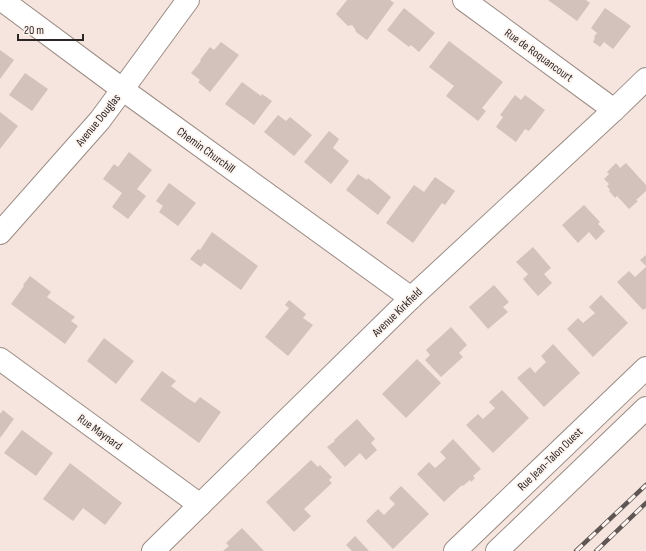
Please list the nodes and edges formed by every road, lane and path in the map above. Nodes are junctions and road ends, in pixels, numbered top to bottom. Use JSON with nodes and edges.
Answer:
{"nodes":[{"id":1,"x":2,"y":0,"type":"edge"},
{"id":2,"x":188,"y":0,"type":"edge"},
{"id":3,"x":464,"y":0,"type":"edge"},
{"id":4,"x":646,"y":79,"type":"edge"},
{"id":5,"x":122,"y":89,"type":"junction"},
{"id":6,"x":614,"y":110,"type":"junction"},
{"id":7,"x":0,"y":233,"type":"edge"},
{"id":8,"x":411,"y":298,"type":"junction"},
{"id":9,"x":0,"y":359,"type":"edge"},
{"id":10,"x":646,"y":368,"type":"edge"},
{"id":11,"x":646,"y":408,"type":"edge"},
{"id":12,"x":200,"y":505,"type":"junction"},
{"id":13,"x":153,"y":551,"type":"edge"},
{"id":14,"x":455,"y":551,"type":"edge"},
{"id":15,"x":497,"y":551,"type":"edge"}],
"edges":[{"from":1,"to":5,"type":"street","name":"Chemin Churchill"},
{"from":2,"to":5,"type":"street","name":"Avenue Douglas"},
{"from":3,"to":6,"type":"street","name":"Rue de Roquancourt"},
{"from":4,"to":6,"type":"street","name":"Avenue Kirkfield"},
{"from":5,"to":7,"type":"street","name":"Avenue Douglas"},
{"from":5,"to":8,"type":"street","name":"Chemin Churchill"},
{"from":6,"to":8,"type":"street","name":"Avenue Kirkfield"},
{"from":8,"to":12,"type":"street","name":"Avenue Kirkfield"},
{"from":9,"to":12,"type":"street","name":"Rue Maynard"},
{"from":10,"to":14,"type":"street","name":"Rue Jean-Talon Ouest"},
{"from":11,"to":15,"type":"street"},
{"from":12,"to":13,"type":"street","name":"Avenue Kirkfield"}]}
